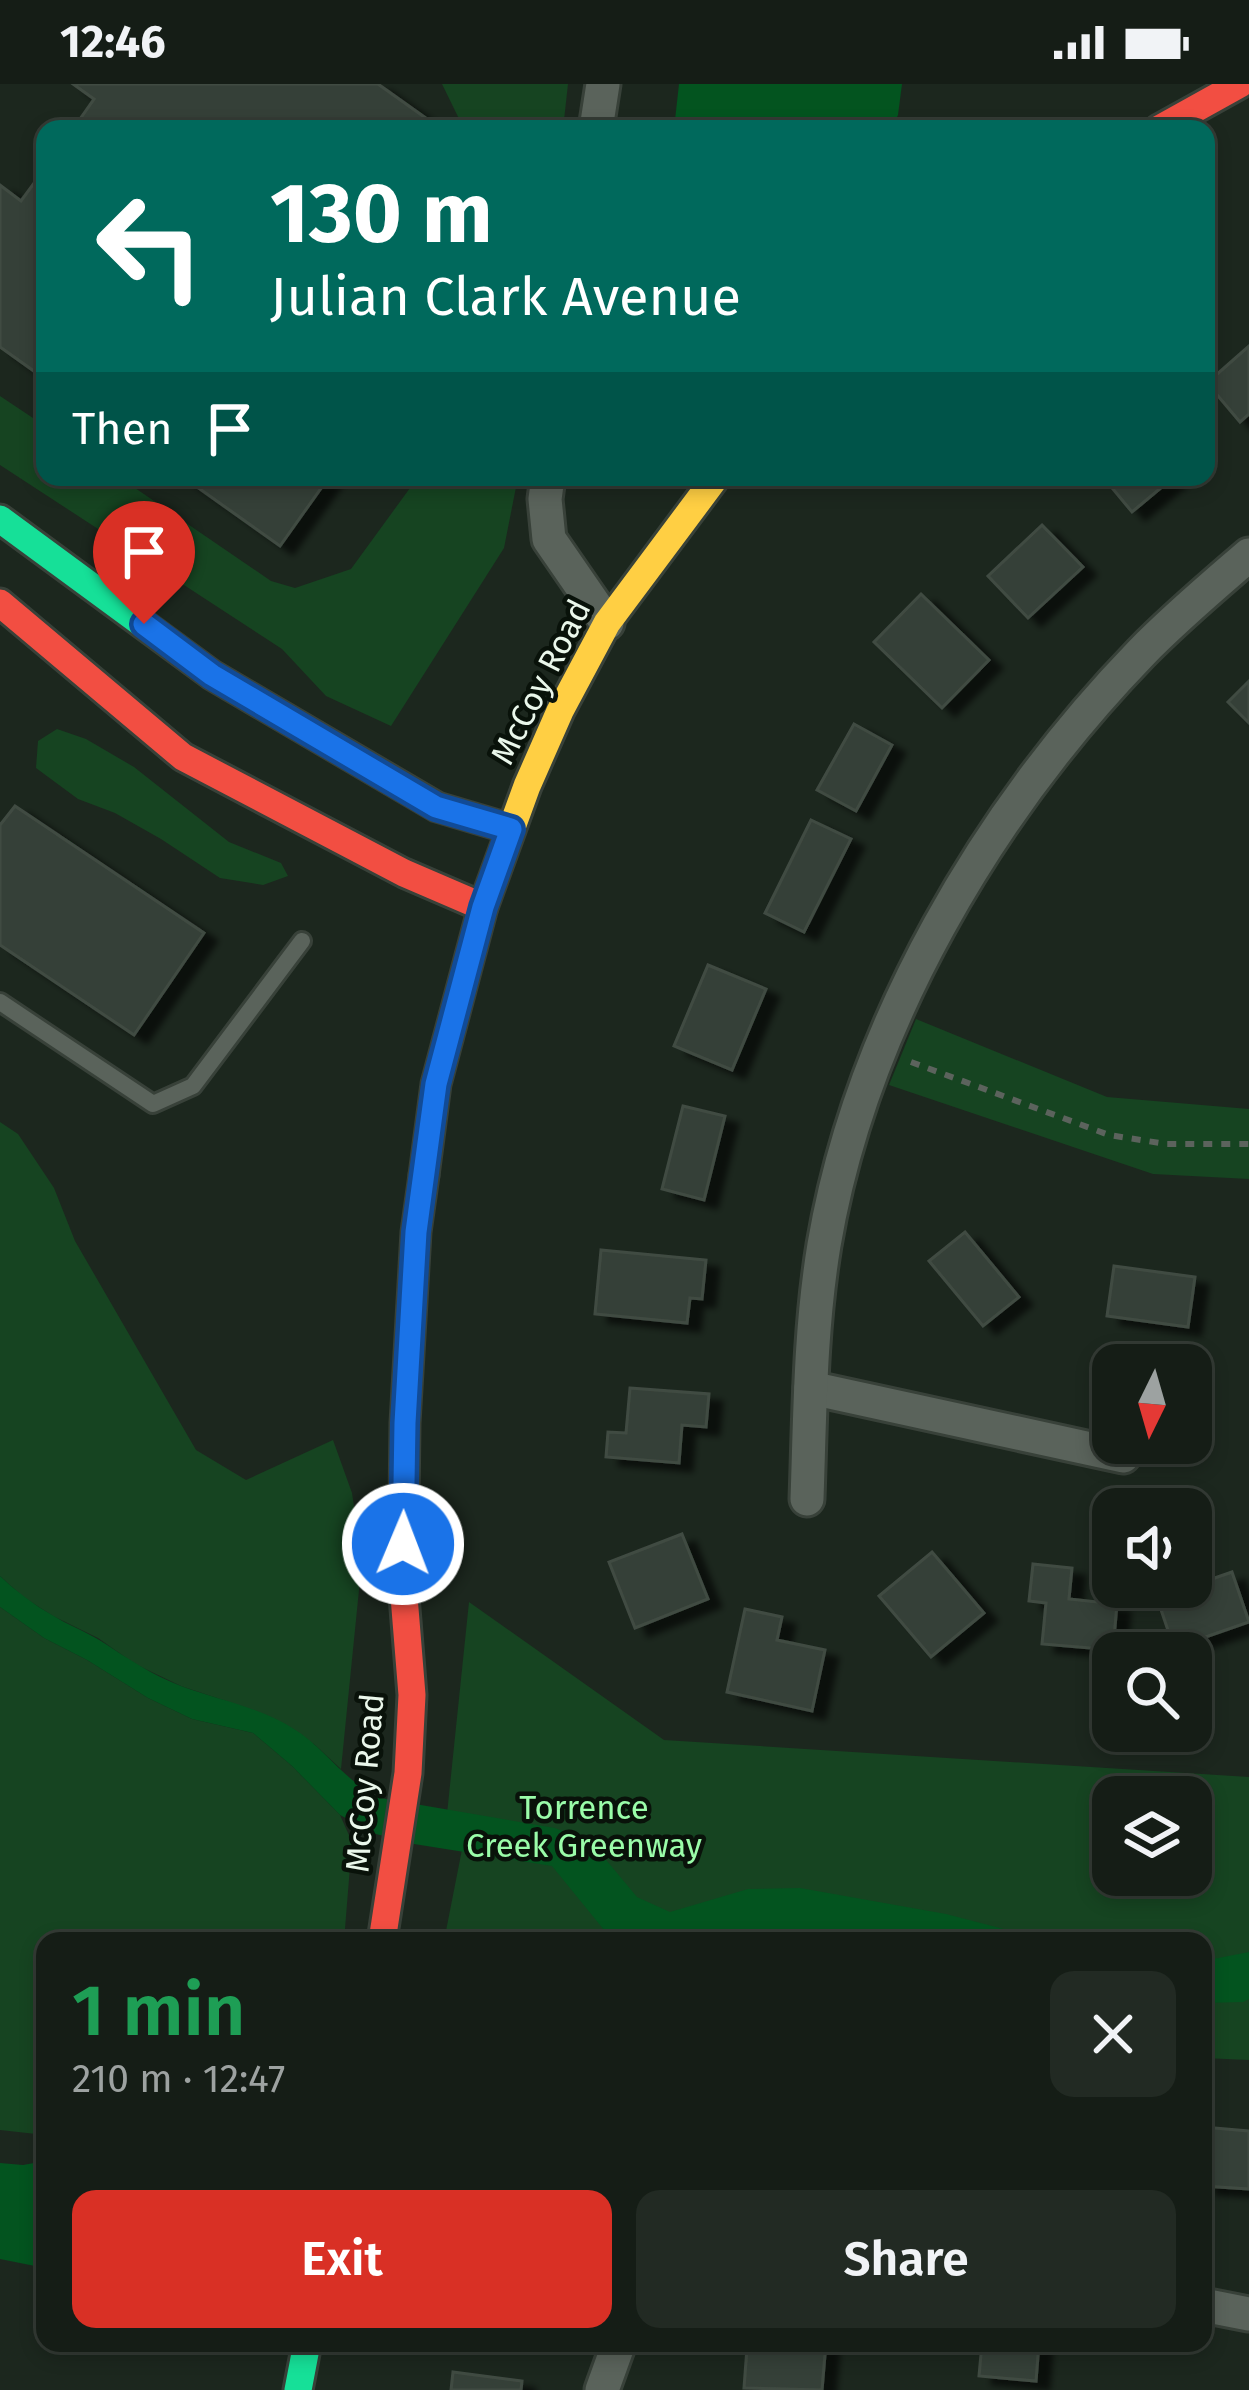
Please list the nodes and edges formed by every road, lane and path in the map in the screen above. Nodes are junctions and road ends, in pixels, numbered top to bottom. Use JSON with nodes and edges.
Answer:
{"nodes":[{"id":1,"x":603,"y":84,"type":"edge"},
{"id":2,"x":1240,"y":84,"type":"edge"},
{"id":3,"x":1198,"y":94,"type":"edge"},
{"id":4,"x":597,"y":120,"type":"edge"},
{"id":5,"x":1169,"y":120,"type":"edge"},
{"id":6,"x":547,"y":486,"type":"edge"},
{"id":7,"x":709,"y":486,"type":"edge"},
{"id":8,"x":0,"y":519,"type":"edge"},
{"id":9,"x":1249,"y":556,"type":"edge"},
{"id":10,"x":5,"y":617,"type":"edge"},
{"id":11,"x":607,"y":623,"type":"junction"},
{"id":12,"x":511,"y":829,"type":"junction"},
{"id":13,"x":483,"y":907,"type":"junction"},
{"id":14,"x":302,"y":941,"type":"dead end"},
{"id":15,"x":0,"y":1002,"type":"edge"},
{"id":16,"x":880,"y":1050,"type":"junction"},
{"id":17,"x":1249,"y":1144,"type":"edge"},
{"id":18,"x":811,"y":1388,"type":"junction"},
{"id":19,"x":1092,"y":1449,"type":"edge"},
{"id":20,"x":807,"y":1499,"type":"dead end"},
{"id":21,"x":384,"y":1932,"type":"edge"},
{"id":22,"x":1212,"y":2307,"type":"edge"},
{"id":23,"x":1249,"y":2314,"type":"edge"},
{"id":24,"x":305,"y":2352,"type":"edge"},
{"id":25,"x":616,"y":2352,"type":"edge"},
{"id":26,"x":298,"y":2390,"type":"edge"},
{"id":27,"x":602,"y":2390,"type":"edge"}],
"edges":[{"from":1,"to":4,"type":"street"},
{"from":2,"to":3,"type":"main road"},
{"from":3,"to":5,"type":"main road"},
{"from":6,"to":11,"type":"street"},
{"from":7,"to":11,"type":"main road","name":"McCoy Road"},
{"from":8,"to":12,"type":"main road"},
{"from":9,"to":16,"type":"street"},
{"from":10,"to":13,"type":"main road"},
{"from":11,"to":12,"type":"main road","name":"McCoy Road"},
{"from":12,"to":13,"type":"main road","name":"McCoy Road"},
{"from":13,"to":21,"type":"main road","name":"McCoy Road"},
{"from":14,"to":15,"type":"lane"},
{"from":16,"to":17,"type":"path"},
{"from":16,"to":18,"type":"street"},
{"from":18,"to":19,"type":"street"},
{"from":18,"to":20,"type":"street"},
{"from":22,"to":23,"type":"street"},
{"from":24,"to":26,"type":"main road"},
{"from":25,"to":27,"type":"street"}]}
